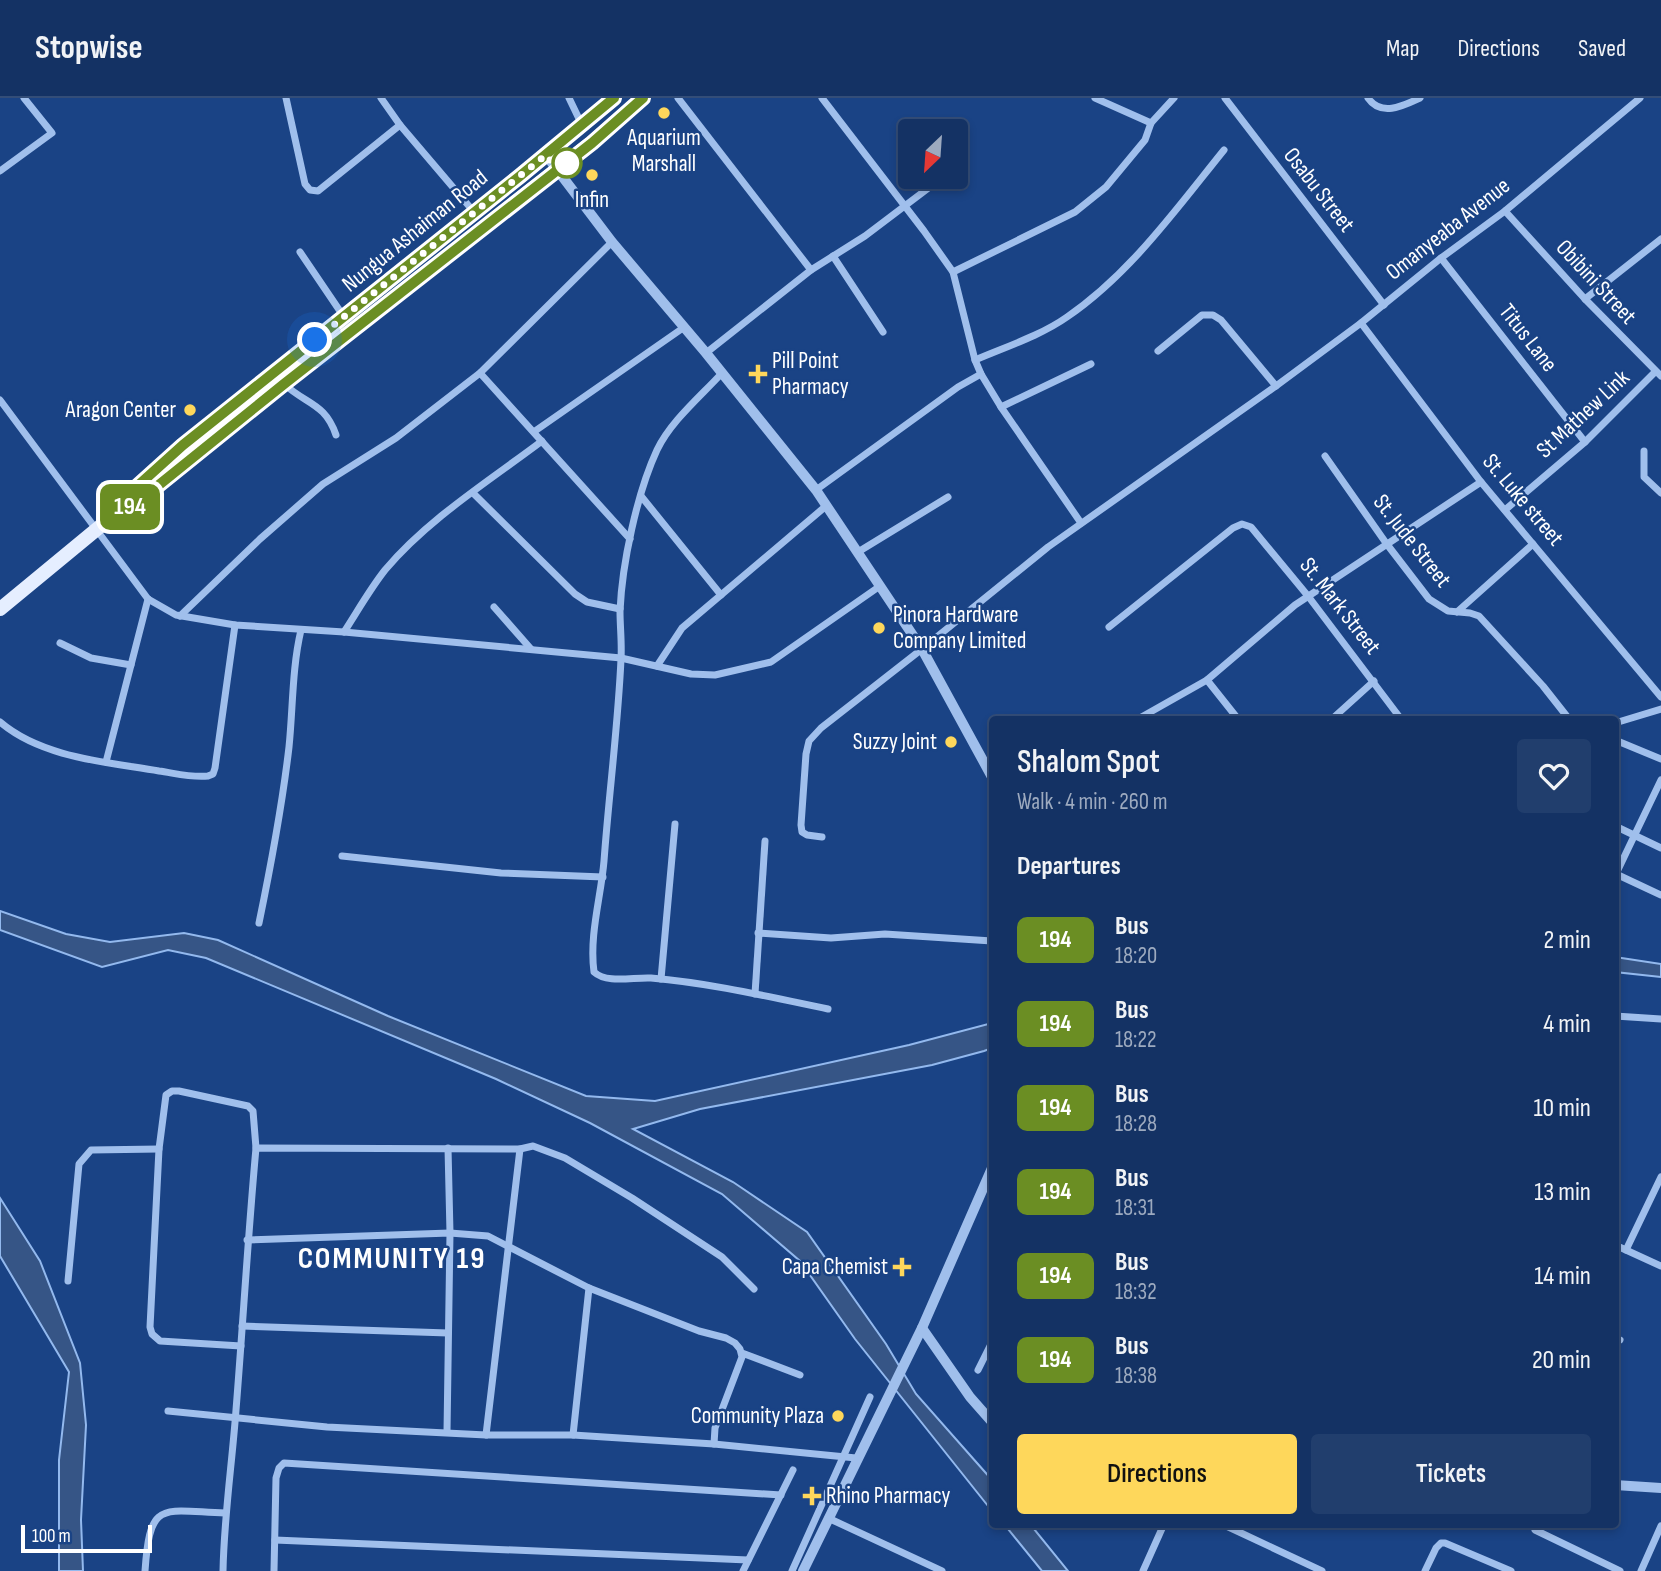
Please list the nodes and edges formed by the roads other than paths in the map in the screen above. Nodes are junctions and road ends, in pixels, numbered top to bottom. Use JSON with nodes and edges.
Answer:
{"nodes":[{"id":1,"x":24,"y":98,"type":"edge"},
{"id":2,"x":286,"y":98,"type":"edge"},
{"id":3,"x":381,"y":98,"type":"edge"},
{"id":4,"x":569,"y":98,"type":"edge"},
{"id":5,"x":614,"y":98,"type":"edge"},
{"id":6,"x":643,"y":98,"type":"edge"},
{"id":7,"x":678,"y":98,"type":"edge"},
{"id":8,"x":822,"y":98,"type":"edge"},
{"id":9,"x":1095,"y":98,"type":"edge"},
{"id":10,"x":1174,"y":98,"type":"edge"},
{"id":11,"x":1225,"y":98,"type":"edge"},
{"id":12,"x":1368,"y":98,"type":"edge"},
{"id":13,"x":1420,"y":98,"type":"edge"},
{"id":14,"x":1640,"y":98,"type":"edge"},
{"id":15,"x":1151,"y":123,"type":"junction"},
{"id":16,"x":400,"y":125,"type":"junction"},
{"id":17,"x":582,"y":125,"type":"junction"},
{"id":18,"x":1224,"y":150,"type":"dead end"},
{"id":19,"x":546,"y":155,"type":"junction"},
{"id":20,"x":558,"y":170,"type":"junction"},
{"id":21,"x":0,"y":171,"type":"edge"},
{"id":22,"x":928,"y":189,"type":"edge"},
{"id":23,"x":905,"y":207,"type":"junction"},
{"id":24,"x":1505,"y":211,"type":"junction"},
{"id":25,"x":474,"y":212,"type":"junction"},
{"id":26,"x":1661,"y":239,"type":"edge"},
{"id":27,"x":612,"y":242,"type":"junction"},
{"id":28,"x":300,"y":252,"type":"dead end"},
{"id":29,"x":833,"y":256,"type":"junction"},
{"id":30,"x":1441,"y":258,"type":"junction"},
{"id":31,"x":811,"y":270,"type":"junction"},
{"id":32,"x":953,"y":272,"type":"junction"},
{"id":33,"x":1585,"y":299,"type":"junction"},
{"id":34,"x":1384,"y":305,"type":"junction"},
{"id":35,"x":344,"y":317,"type":"junction"},
{"id":36,"x":1361,"y":323,"type":"junction"},
{"id":37,"x":683,"y":328,"type":"junction"},
{"id":38,"x":883,"y":332,"type":"dead end"},
{"id":39,"x":1158,"y":351,"type":"dead end"},
{"id":40,"x":706,"y":353,"type":"junction"},
{"id":41,"x":975,"y":360,"type":"junction"},
{"id":42,"x":1091,"y":365,"type":"dead end"},
{"id":43,"x":480,"y":373,"type":"junction"},
{"id":44,"x":722,"y":373,"type":"junction"},
{"id":45,"x":981,"y":374,"type":"junction"},
{"id":46,"x":1658,"y":374,"type":"edge"},
{"id":47,"x":284,"y":384,"type":"junction"},
{"id":48,"x":1276,"y":386,"type":"junction"},
{"id":49,"x":0,"y":400,"type":"edge"},
{"id":50,"x":1001,"y":407,"type":"junction"},
{"id":51,"x":535,"y":431,"type":"junction"},
{"id":52,"x":336,"y":435,"type":"dead end"},
{"id":53,"x":542,"y":441,"type":"junction"},
{"id":54,"x":1585,"y":442,"type":"junction"},
{"id":55,"x":1644,"y":451,"type":"dead end"},
{"id":56,"x":1325,"y":456,"type":"dead end"},
{"id":57,"x":1481,"y":482,"type":"junction"},
{"id":58,"x":816,"y":490,"type":"junction"},
{"id":59,"x":473,"y":493,"type":"junction"},
{"id":60,"x":1661,"y":493,"type":"edge"},
{"id":61,"x":136,"y":496,"type":"junction"},
{"id":62,"x":641,"y":496,"type":"junction"},
{"id":63,"x":948,"y":497,"type":"dead end"},
{"id":64,"x":826,"y":506,"type":"junction"},
{"id":65,"x":1505,"y":510,"type":"junction"},
{"id":66,"x":1081,"y":523,"type":"junction"},
{"id":67,"x":96,"y":532,"type":"junction"},
{"id":68,"x":630,"y":539,"type":"junction"},
{"id":69,"x":1386,"y":543,"type":"junction"},
{"id":70,"x":1533,"y":544,"type":"junction"},
{"id":71,"x":859,"y":552,"type":"junction"},
{"id":72,"x":880,"y":586,"type":"junction"},
{"id":73,"x":721,"y":595,"type":"junction"},
{"id":74,"x":1308,"y":596,"type":"junction"},
{"id":75,"x":148,"y":599,"type":"junction"},
{"id":76,"x":494,"y":607,"type":"dead end"},
{"id":77,"x":0,"y":609,"type":"edge"},
{"id":78,"x":620,"y":609,"type":"junction"},
{"id":79,"x":1457,"y":612,"type":"junction"},
{"id":80,"x":180,"y":616,"type":"junction"},
{"id":81,"x":235,"y":625,"type":"junction"},
{"id":82,"x":1109,"y":627,"type":"dead end"},
{"id":83,"x":301,"y":630,"type":"junction"},
{"id":84,"x":344,"y":632,"type":"junction"},
{"id":85,"x":60,"y":643,"type":"dead end"},
{"id":86,"x":922,"y":649,"type":"junction"},
{"id":87,"x":532,"y":650,"type":"junction"},
{"id":88,"x":621,"y":658,"type":"junction"},
{"id":89,"x":131,"y":664,"type":"junction"},
{"id":90,"x":657,"y":666,"type":"junction"},
{"id":91,"x":1207,"y":680,"type":"junction"},
{"id":92,"x":1374,"y":681,"type":"junction"},
{"id":93,"x":1661,"y":697,"type":"edge"},
{"id":94,"x":1661,"y":709,"type":"edge"},
{"id":95,"x":1143,"y":716,"type":"edge"},
{"id":96,"x":1236,"y":716,"type":"edge"},
{"id":97,"x":1335,"y":716,"type":"edge"},
{"id":98,"x":1399,"y":716,"type":"edge"},
{"id":99,"x":1567,"y":716,"type":"edge"},
{"id":100,"x":0,"y":722,"type":"edge"},
{"id":101,"x":1619,"y":722,"type":"edge"},
{"id":102,"x":1619,"y":742,"type":"edge"},
{"id":103,"x":1661,"y":759,"type":"edge"},
{"id":104,"x":106,"y":762,"type":"junction"},
{"id":105,"x":989,"y":772,"type":"edge"},
{"id":106,"x":1661,"y":780,"type":"edge"},
{"id":107,"x":675,"y":824,"type":"dead end"},
{"id":108,"x":1619,"y":828,"type":"edge"},
{"id":109,"x":1635,"y":835,"type":"junction"},
{"id":110,"x":822,"y":837,"type":"dead end"},
{"id":111,"x":765,"y":841,"type":"dead end"},
{"id":112,"x":1661,"y":848,"type":"edge"},
{"id":113,"x":342,"y":856,"type":"dead end"},
{"id":114,"x":1619,"y":869,"type":"edge"},
{"id":115,"x":1619,"y":876,"type":"edge"},
{"id":116,"x":603,"y":877,"type":"junction"},
{"id":117,"x":1661,"y":895,"type":"edge"},
{"id":118,"x":259,"y":923,"type":"dead end"},
{"id":119,"x":758,"y":933,"type":"junction"},
{"id":120,"x":989,"y":941,"type":"edge"},
{"id":121,"x":662,"y":979,"type":"junction"},
{"id":122,"x":755,"y":994,"type":"junction"},
{"id":123,"x":828,"y":1009,"type":"dead end"},
{"id":124,"x":1619,"y":1017,"type":"edge"},
{"id":125,"x":1661,"y":1019,"type":"edge"},
{"id":126,"x":256,"y":1148,"type":"junction"},
{"id":127,"x":448,"y":1148,"type":"junction"},
{"id":128,"x":159,"y":1149,"type":"junction"},
{"id":129,"x":520,"y":1149,"type":"junction"},
{"id":130,"x":989,"y":1175,"type":"edge"},
{"id":131,"x":1661,"y":1177,"type":"edge"},
{"id":132,"x":450,"y":1233,"type":"junction"},
{"id":133,"x":247,"y":1240,"type":"junction"},
{"id":134,"x":509,"y":1247,"type":"junction"},
{"id":135,"x":1619,"y":1247,"type":"edge"},
{"id":136,"x":1626,"y":1250,"type":"junction"},
{"id":137,"x":1661,"y":1266,"type":"edge"},
{"id":138,"x":68,"y":1281,"type":"dead end"},
{"id":139,"x":589,"y":1288,"type":"junction"},
{"id":140,"x":754,"y":1289,"type":"dead end"},
{"id":141,"x":242,"y":1326,"type":"junction"},
{"id":142,"x":922,"y":1328,"type":"junction"},
{"id":143,"x":448,"y":1333,"type":"junction"},
{"id":144,"x":241,"y":1346,"type":"junction"},
{"id":145,"x":989,"y":1348,"type":"edge"},
{"id":146,"x":742,"y":1353,"type":"junction"},
{"id":147,"x":978,"y":1370,"type":"dead end"},
{"id":148,"x":800,"y":1375,"type":"dead end"},
{"id":149,"x":870,"y":1397,"type":"dead end"},
{"id":150,"x":168,"y":1411,"type":"dead end"},
{"id":151,"x":235,"y":1417,"type":"junction"},
{"id":152,"x":989,"y":1419,"type":"edge"},
{"id":153,"x":447,"y":1432,"type":"junction"},
{"id":154,"x":486,"y":1435,"type":"junction"},
{"id":155,"x":573,"y":1435,"type":"junction"},
{"id":156,"x":715,"y":1444,"type":"junction"},
{"id":157,"x":843,"y":1457,"type":"junction"},
{"id":158,"x":856,"y":1458,"type":"junction"},
{"id":159,"x":793,"y":1470,"type":"dead end"},
{"id":160,"x":1619,"y":1485,"type":"edge"},
{"id":161,"x":1661,"y":1488,"type":"edge"},
{"id":162,"x":780,"y":1495,"type":"junction"},
{"id":163,"x":225,"y":1513,"type":"junction"},
{"id":164,"x":828,"y":1518,"type":"junction"},
{"id":165,"x":1661,"y":1526,"type":"edge"},
{"id":166,"x":1162,"y":1528,"type":"edge"},
{"id":167,"x":1231,"y":1528,"type":"edge"},
{"id":168,"x":1535,"y":1530,"type":"dead end"},
{"id":169,"x":275,"y":1540,"type":"junction"},
{"id":170,"x":748,"y":1560,"type":"junction"},
{"id":171,"x":145,"y":1571,"type":"edge"},
{"id":172,"x":223,"y":1571,"type":"edge"},
{"id":173,"x":274,"y":1571,"type":"edge"},
{"id":174,"x":743,"y":1571,"type":"edge"},
{"id":175,"x":792,"y":1571,"type":"edge"},
{"id":176,"x":803,"y":1571,"type":"edge"},
{"id":177,"x":942,"y":1571,"type":"edge"},
{"id":178,"x":1143,"y":1571,"type":"edge"},
{"id":179,"x":1322,"y":1571,"type":"edge"},
{"id":180,"x":1425,"y":1571,"type":"edge"},
{"id":181,"x":1511,"y":1571,"type":"edge"},
{"id":182,"x":1620,"y":1571,"type":"edge"},
{"id":183,"x":1641,"y":1571,"type":"edge"}],
"edges":[{"from":1,"to":21,"type":"street"},
{"from":2,"to":16,"type":"street"},
{"from":3,"to":16,"type":"street"},
{"from":4,"to":17,"type":"street"},
{"from":5,"to":17,"type":"main road","name":"Nungua Ashaiman Road"},
{"from":6,"to":20,"type":"main road","name":"Nungua Ashaiman Road"},
{"from":7,"to":31,"type":"street"},
{"from":8,"to":23,"type":"street"},
{"from":9,"to":15,"type":"street"},
{"from":10,"to":15,"type":"street"},
{"from":11,"to":34,"type":"street","name":"Osabu Street"},
{"from":12,"to":13,"type":"street"},
{"from":14,"to":24,"type":"street","name":"Omanyeaba Avenue"},
{"from":15,"to":32,"type":"street"},
{"from":16,"to":25,"type":"street"},
{"from":17,"to":19,"type":"main road","name":"Nungua Ashaiman Road"},
{"from":18,"to":41,"type":"street"},
{"from":19,"to":20,"type":"street"},
{"from":19,"to":25,"type":"main road","name":"Nungua Ashaiman Road"},
{"from":20,"to":27,"type":"street"},
{"from":20,"to":47,"type":"main road","name":"Nungua Ashaiman Road"},
{"from":22,"to":23,"type":"street"},
{"from":23,"to":29,"type":"street"},
{"from":23,"to":32,"type":"street"},
{"from":24,"to":30,"type":"street","name":"Omanyeaba Avenue"},
{"from":24,"to":33,"type":"street","name":"Obibini Street"},
{"from":25,"to":35,"type":"main road","name":"Nungua Ashaiman Road"},
{"from":26,"to":33,"type":"street"},
{"from":27,"to":37,"type":"street"},
{"from":27,"to":43,"type":"street"},
{"from":28,"to":35,"type":"street"},
{"from":29,"to":31,"type":"street"},
{"from":29,"to":38,"type":"street"},
{"from":30,"to":34,"type":"street","name":"Omanyeaba Avenue"},
{"from":30,"to":54,"type":"street","name":"Titus Lane"},
{"from":31,"to":40,"type":"street"},
{"from":32,"to":41,"type":"street"},
{"from":33,"to":46,"type":"street","name":"Obibini Street"},
{"from":34,"to":36,"type":"street","name":"Omanyeaba Avenue"},
{"from":35,"to":61,"type":"main road","name":"Nungua Ashaiman Road"},
{"from":36,"to":48,"type":"street","name":"Omanyeaba Avenue"},
{"from":36,"to":57,"type":"street","name":"St. Luke street"},
{"from":37,"to":40,"type":"street"},
{"from":37,"to":51,"type":"street"},
{"from":39,"to":48,"type":"street"},
{"from":40,"to":44,"type":"street"},
{"from":41,"to":45,"type":"street"},
{"from":42,"to":50,"type":"street"},
{"from":43,"to":51,"type":"street"},
{"from":43,"to":80,"type":"street"},
{"from":44,"to":58,"type":"street"},
{"from":44,"to":62,"type":"street"},
{"from":45,"to":50,"type":"street"},
{"from":45,"to":58,"type":"street"},
{"from":46,"to":54,"type":"street","name":"St Mathew Link"},
{"from":47,"to":52,"type":"street"},
{"from":47,"to":61,"type":"main road","name":"Nungua Ashaiman Road"},
{"from":48,"to":66,"type":"street","name":"Omanyeaba Avenue"},
{"from":49,"to":67,"type":"street"},
{"from":50,"to":66,"type":"street"},
{"from":51,"to":53,"type":"street"},
{"from":53,"to":59,"type":"street"},
{"from":53,"to":68,"type":"street"},
{"from":54,"to":65,"type":"street","name":"St Mathew Link"},
{"from":55,"to":60,"type":"street"},
{"from":56,"to":69,"type":"street","name":"St. Jude Street"},
{"from":57,"to":65,"type":"street","name":"St. Luke street"},
{"from":57,"to":69,"type":"street"},
{"from":58,"to":64,"type":"street"},
{"from":59,"to":78,"type":"street"},
{"from":59,"to":84,"type":"street"},
{"from":61,"to":67,"type":"main road","name":"Nungua Ashaiman Road"},
{"from":62,"to":68,"type":"street"},
{"from":62,"to":73,"type":"street"},
{"from":63,"to":71,"type":"street"},
{"from":64,"to":71,"type":"street"},
{"from":64,"to":73,"type":"street"},
{"from":65,"to":70,"type":"street","name":"St. Luke street"},
{"from":66,"to":86,"type":"street","name":"Omanyeaba Avenue"},
{"from":67,"to":75,"type":"street"},
{"from":67,"to":77,"type":"main road","name":"Nungua Ashaiman Road"},
{"from":68,"to":78,"type":"street"},
{"from":69,"to":74,"type":"street"},
{"from":69,"to":79,"type":"street","name":"St. Jude Street"},
{"from":70,"to":79,"type":"street"},
{"from":70,"to":93,"type":"street","name":"St. Luke street"},
{"from":71,"to":72,"type":"street"},
{"from":72,"to":86,"type":"street"},
{"from":72,"to":90,"type":"street"},
{"from":73,"to":90,"type":"street"},
{"from":74,"to":82,"type":"street","name":"St. Mark Street"},
{"from":74,"to":91,"type":"street"},
{"from":74,"to":92,"type":"street","name":"St. Mark Street"},
{"from":75,"to":80,"type":"street"},
{"from":75,"to":89,"type":"street"},
{"from":76,"to":87,"type":"street"},
{"from":78,"to":88,"type":"street"},
{"from":79,"to":99,"type":"street","name":"St. Jude Street"},
{"from":80,"to":81,"type":"street"},
{"from":81,"to":83,"type":"street"},
{"from":81,"to":104,"type":"street"},
{"from":83,"to":84,"type":"street"},
{"from":83,"to":118,"type":"street"},
{"from":84,"to":87,"type":"street"},
{"from":85,"to":89,"type":"street"},
{"from":86,"to":105,"type":"street"},
{"from":86,"to":110,"type":"street","name":"Omanyeaba Avenue"},
{"from":87,"to":88,"type":"street"},
{"from":88,"to":90,"type":"street"},
{"from":88,"to":116,"type":"street"},
{"from":89,"to":104,"type":"street"},
{"from":91,"to":95,"type":"street"},
{"from":91,"to":96,"type":"street"},
{"from":92,"to":97,"type":"street"},
{"from":92,"to":98,"type":"street","name":"St. Mark Street"},
{"from":94,"to":101,"type":"street"},
{"from":100,"to":104,"type":"street"},
{"from":102,"to":103,"type":"street"},
{"from":106,"to":109,"type":"street"},
{"from":107,"to":121,"type":"street"},
{"from":108,"to":109,"type":"street"},
{"from":109,"to":112,"type":"street"},
{"from":109,"to":114,"type":"street"},
{"from":111,"to":119,"type":"street"},
{"from":113,"to":116,"type":"street"},
{"from":115,"to":117,"type":"street"},
{"from":116,"to":121,"type":"street"},
{"from":119,"to":120,"type":"street"},
{"from":119,"to":122,"type":"street"},
{"from":121,"to":122,"type":"street"},
{"from":122,"to":123,"type":"street"},
{"from":124,"to":125,"type":"street"},
{"from":126,"to":127,"type":"street"},
{"from":126,"to":128,"type":"street"},
{"from":126,"to":133,"type":"street"},
{"from":127,"to":129,"type":"street"},
{"from":127,"to":132,"type":"street"},
{"from":128,"to":138,"type":"street"},
{"from":128,"to":144,"type":"street"},
{"from":129,"to":134,"type":"street"},
{"from":129,"to":140,"type":"street"},
{"from":130,"to":142,"type":"street"},
{"from":131,"to":136,"type":"street"},
{"from":132,"to":133,"type":"street"},
{"from":132,"to":134,"type":"street"},
{"from":132,"to":143,"type":"street"},
{"from":133,"to":141,"type":"street"},
{"from":134,"to":139,"type":"street"},
{"from":134,"to":154,"type":"street"},
{"from":135,"to":136,"type":"street"},
{"from":136,"to":137,"type":"street"},
{"from":139,"to":146,"type":"street"},
{"from":139,"to":155,"type":"street"},
{"from":141,"to":143,"type":"street"},
{"from":141,"to":144,"type":"street"},
{"from":142,"to":152,"type":"street"},
{"from":142,"to":158,"type":"street"},
{"from":143,"to":153,"type":"street"},
{"from":144,"to":151,"type":"street"},
{"from":145,"to":147,"type":"street"},
{"from":146,"to":148,"type":"street"},
{"from":146,"to":156,"type":"street"},
{"from":149,"to":157,"type":"street"},
{"from":150,"to":151,"type":"street"},
{"from":151,"to":153,"type":"street"},
{"from":151,"to":163,"type":"street"},
{"from":153,"to":154,"type":"street"},
{"from":154,"to":155,"type":"street"},
{"from":155,"to":156,"type":"street"},
{"from":156,"to":157,"type":"street"},
{"from":157,"to":158,"type":"street"},
{"from":157,"to":175,"type":"street"},
{"from":158,"to":164,"type":"street"},
{"from":159,"to":162,"type":"street"},
{"from":160,"to":161,"type":"street"},
{"from":162,"to":169,"type":"street"},
{"from":162,"to":170,"type":"street"},
{"from":163,"to":171,"type":"street"},
{"from":163,"to":172,"type":"street"},
{"from":164,"to":176,"type":"street"},
{"from":164,"to":177,"type":"street"},
{"from":165,"to":183,"type":"street"},
{"from":166,"to":178,"type":"street"},
{"from":167,"to":179,"type":"street"},
{"from":168,"to":182,"type":"street"},
{"from":169,"to":170,"type":"street"},
{"from":169,"to":173,"type":"street"},
{"from":170,"to":174,"type":"street"},
{"from":180,"to":181,"type":"street"}]}
